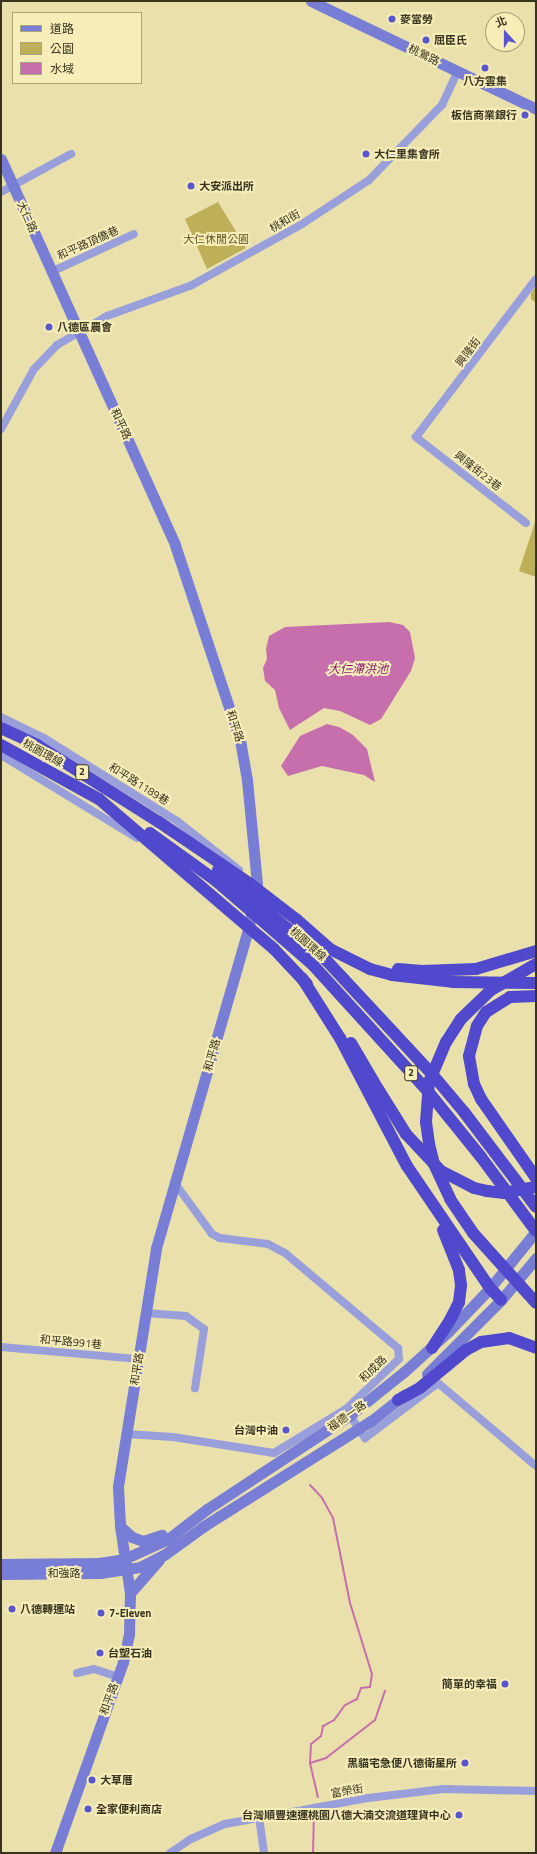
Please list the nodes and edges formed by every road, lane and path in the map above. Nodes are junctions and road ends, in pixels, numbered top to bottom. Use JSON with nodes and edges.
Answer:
{"nodes":[{"id":1,"x":311,"y":1,"type":"edge"},
{"id":2,"x":458,"y":71,"type":"junction"},
{"id":3,"x":536,"y":109,"type":"edge"},
{"id":4,"x":71,"y":154,"type":"dead end"},
{"id":5,"x":1,"y":159,"type":"edge"},
{"id":6,"x":14,"y":187,"type":"junction"},
{"id":7,"x":1,"y":192,"type":"edge"},
{"id":8,"x":134,"y":234,"type":"dead end"},
{"id":9,"x":52,"y":274,"type":"junction"},
{"id":10,"x":536,"y":279,"type":"edge"},
{"id":11,"x":78,"y":332,"type":"junction"},
{"id":12,"x":1,"y":429,"type":"edge"},
{"id":13,"x":416,"y":437,"type":"joint"},
{"id":14,"x":526,"y":523,"type":"dead end"},
{"id":15,"x":1,"y":717,"type":"edge"},
{"id":16,"x":1,"y":728,"type":"edge"},
{"id":17,"x":1,"y":745,"type":"edge"},
{"id":18,"x":1,"y":755,"type":"edge"},
{"id":19,"x":99,"y":799,"type":"junction"},
{"id":20,"x":160,"y":822,"type":"junction"},
{"id":21,"x":257,"y":884,"type":"junction"},
{"id":22,"x":296,"y":919,"type":"junction"},
{"id":23,"x":249,"y":926,"type":"junction"},
{"id":24,"x":284,"y":933,"type":"junction"},
{"id":25,"x":536,"y":951,"type":"edge"},
{"id":26,"x":536,"y":964,"type":"edge"},
{"id":27,"x":302,"y":978,"type":"junction"},
{"id":28,"x":536,"y":983,"type":"edge"},
{"id":29,"x":536,"y":996,"type":"edge"},
{"id":30,"x":536,"y":1178,"type":"edge"},
{"id":31,"x":174,"y":1182,"type":"junction"},
{"id":32,"x":536,"y":1187,"type":"edge"},
{"id":33,"x":427,"y":1197,"type":"junction"},
{"id":34,"x":536,"y":1207,"type":"edge"},
{"id":35,"x":536,"y":1231,"type":"edge"},
{"id":36,"x":536,"y":1258,"type":"edge"},
{"id":37,"x":490,"y":1288,"type":"junction"},
{"id":38,"x":501,"y":1300,"type":"junction"},
{"id":39,"x":536,"y":1302,"type":"edge"},
{"id":40,"x":146,"y":1313,"type":"junction"},
{"id":41,"x":1,"y":1347,"type":"edge"},
{"id":42,"x":432,"y":1348,"type":"junction"},
{"id":43,"x":536,"y":1348,"type":"edge"},
{"id":44,"x":139,"y":1359,"type":"junction"},
{"id":45,"x":195,"y":1388,"type":"dead end"},
{"id":46,"x":398,"y":1400,"type":"junction"},
{"id":47,"x":348,"y":1412,"type":"junction"},
{"id":48,"x":359,"y":1429,"type":"junction"},
{"id":49,"x":126,"y":1434,"type":"junction"},
{"id":50,"x":536,"y":1466,"type":"edge"},
{"id":51,"x":207,"y":1509,"type":"junction"},
{"id":52,"x":120,"y":1526,"type":"junction"},
{"id":53,"x":164,"y":1555,"type":"junction"},
{"id":54,"x":124,"y":1558,"type":"junction"},
{"id":55,"x":1,"y":1564,"type":"edge"},
{"id":56,"x":127,"y":1571,"type":"junction"},
{"id":57,"x":1,"y":1574,"type":"edge"},
{"id":58,"x":130,"y":1593,"type":"junction"},
{"id":59,"x":77,"y":1673,"type":"dead end"},
{"id":60,"x":118,"y":1677,"type":"junction"},
{"id":61,"x":536,"y":1790,"type":"edge"},
{"id":62,"x":259,"y":1817,"type":"junction"},
{"id":63,"x":55,"y":1853,"type":"edge"},
{"id":64,"x":170,"y":1853,"type":"edge"},
{"id":65,"x":264,"y":1853,"type":"edge"}],
"edges":[{"from":1,"to":2,"type":"street","name":"桃鶯路"},
{"from":2,"to":3,"type":"street","name":"桃鶯路"},
{"from":2,"to":11,"type":"street","name":"桃和街"},
{"from":4,"to":6,"type":"street"},
{"from":5,"to":6,"type":"street","name":"大仁路"},
{"from":6,"to":7,"type":"street"},
{"from":6,"to":9,"type":"street","name":"大仁路"},
{"from":8,"to":9,"type":"street","name":"和平路頂僑巷"},
{"from":9,"to":11,"type":"street","name":"和平路"},
{"from":10,"to":13,"type":"street","name":"興隆街"},
{"from":11,"to":12,"type":"street","name":"桃和街"},
{"from":11,"to":21,"type":"street","name":"和平路"},
{"from":13,"to":14,"type":"street","name":"興隆街23巷"},
{"from":15,"to":21,"type":"street","name":"和平路1189巷"},
{"from":16,"to":20,"type":"highway","name":"桃園環線","number":"2"},
{"from":17,"to":19,"type":"highway","name":"桃園環線","number":"2"},
{"from":18,"to":23,"type":"street"},
{"from":19,"to":24,"type":"highway","name":"桃園環線","number":"2","bridge":true},
{"from":19,"to":27,"type":"highway","bridge":true},
{"from":20,"to":22,"type":"highway","bridge":true},
{"from":20,"to":24,"type":"highway","name":"桃園環線","number":"2","bridge":true},
{"from":21,"to":23,"type":"street","name":"和平路"},
{"from":22,"to":25,"type":"highway"},
{"from":22,"to":28,"type":"highway"},
{"from":23,"to":31,"type":"street","name":"和平路"},
{"from":24,"to":34,"type":"highway","name":"桃園環線","number":"2"},
{"from":24,"to":35,"type":"highway","name":"桃園環線","number":"2"},
{"from":26,"to":39,"type":"highway","bridge":true},
{"from":27,"to":32,"type":"highway","bridge":true},
{"from":27,"to":33,"type":"highway"},
{"from":29,"to":30,"type":"highway"},
{"from":31,"to":40,"type":"street","name":"和平路"},
{"from":31,"to":47,"type":"street","name":"和成路"},
{"from":33,"to":37,"type":"highway"},
{"from":33,"to":42,"type":"highway"},
{"from":35,"to":37,"type":"street","name":"福德一路"},
{"from":36,"to":38,"type":"street","name":"福德一路"},
{"from":37,"to":38,"type":"highway"},
{"from":37,"to":42,"type":"street","name":"福德一路"},
{"from":38,"to":46,"type":"street","name":"福德一路"},
{"from":40,"to":44,"type":"street","name":"和平路"},
{"from":40,"to":45,"type":"street"},
{"from":41,"to":44,"type":"street","name":"和平路991巷"},
{"from":42,"to":47,"type":"street","name":"福德一路"},
{"from":43,"to":46,"type":"highway"},
{"from":44,"to":49,"type":"street","name":"和平路"},
{"from":46,"to":48,"type":"street","name":"福德一路"},
{"from":47,"to":48,"type":"street"},
{"from":47,"to":49,"type":"street"},
{"from":47,"to":51,"type":"street","name":"福德一路"},
{"from":48,"to":50,"type":"street"},
{"from":48,"to":53,"type":"street","name":"福德一路"},
{"from":49,"to":52,"type":"street","name":"和平路"},
{"from":51,"to":52,"type":"street"},
{"from":51,"to":54,"type":"street","name":"福德一路"},
{"from":52,"to":54,"type":"street","name":"和平路"},
{"from":53,"to":56,"type":"street","name":"福德一路"},
{"from":53,"to":58,"type":"street"},
{"from":54,"to":55,"type":"street","name":"和強路"},
{"from":54,"to":56,"type":"street","name":"和平路"},
{"from":56,"to":57,"type":"street","name":"和強路"},
{"from":56,"to":58,"type":"street","name":"和平路"},
{"from":58,"to":60,"type":"street","name":"和平路"},
{"from":59,"to":60,"type":"street"},
{"from":60,"to":63,"type":"street","name":"和平路"},
{"from":61,"to":62,"type":"street","name":"富榮街"},
{"from":62,"to":64,"type":"street","name":"富榮街"},
{"from":62,"to":65,"type":"street"}]}
